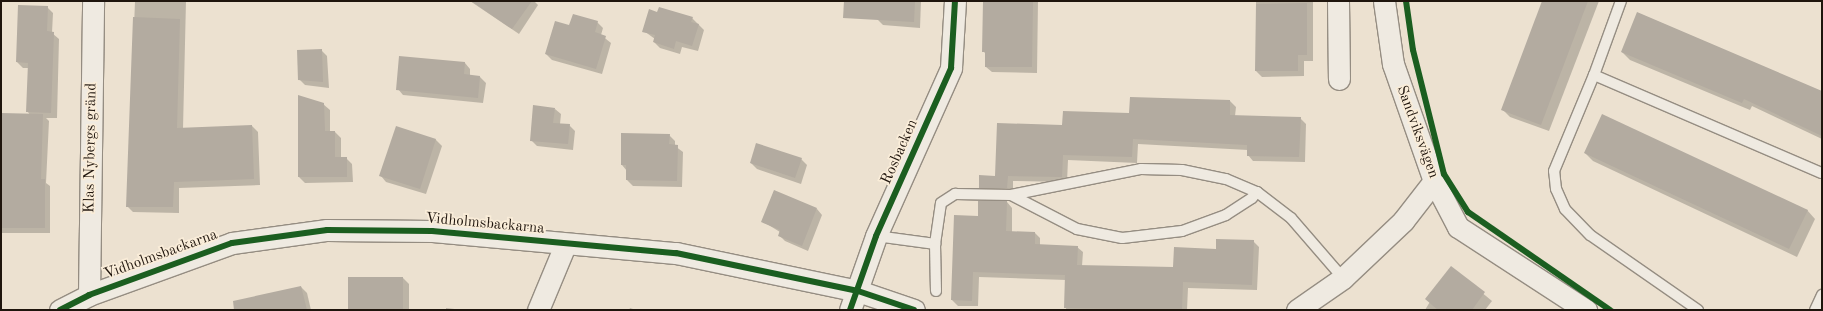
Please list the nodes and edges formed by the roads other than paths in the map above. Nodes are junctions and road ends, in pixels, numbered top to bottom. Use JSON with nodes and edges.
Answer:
{"nodes":[{"id":1,"x":93,"y":1,"type":"edge"},
{"id":2,"x":955,"y":1,"type":"edge"},
{"id":3,"x":1338,"y":1,"type":"edge"},
{"id":4,"x":1384,"y":1,"type":"edge"},
{"id":5,"x":1621,"y":1,"type":"edge"},
{"id":6,"x":1594,"y":74,"type":"junction"},
{"id":7,"x":1339,"y":79,"type":"dead end"},
{"id":8,"x":1822,"y":173,"type":"edge"},
{"id":9,"x":1434,"y":181,"type":"junction"},
{"id":10,"x":1257,"y":192,"type":"junction"},
{"id":11,"x":1011,"y":196,"type":"junction"},
{"id":12,"x":876,"y":236,"type":"junction"},
{"id":13,"x":935,"y":244,"type":"junction"},
{"id":14,"x":565,"y":245,"type":"junction"},
{"id":15,"x":1343,"y":278,"type":"junction"},
{"id":16,"x":858,"y":291,"type":"junction"},
{"id":17,"x":936,"y":291,"type":"dead end"},
{"id":18,"x":89,"y":295,"type":"junction"},
{"id":19,"x":1822,"y":295,"type":"edge"},
{"id":20,"x":60,"y":310,"type":"edge"},
{"id":21,"x":538,"y":310,"type":"edge"},
{"id":22,"x":850,"y":310,"type":"edge"},
{"id":23,"x":914,"y":310,"type":"edge"},
{"id":24,"x":1297,"y":310,"type":"edge"},
{"id":25,"x":1586,"y":310,"type":"edge"},
{"id":26,"x":1698,"y":310,"type":"edge"},
{"id":27,"x":1815,"y":310,"type":"edge"}],
"edges":[{"from":1,"to":18,"type":"street","name":"Klas Nybergs gränd"},
{"from":2,"to":12,"type":"street","name":"Rosbacken"},
{"from":3,"to":7,"type":"street"},
{"from":4,"to":9,"type":"street","name":"Sandviksvägen"},
{"from":5,"to":6,"type":"lane"},
{"from":6,"to":8,"type":"lane"},
{"from":6,"to":26,"type":"lane"},
{"from":9,"to":15,"type":"street"},
{"from":9,"to":25,"type":"street","name":"Sandviksvägen"},
{"from":10,"to":11,"type":"lane"},
{"from":10,"to":11,"type":"lane"},
{"from":10,"to":15,"type":"lane"},
{"from":11,"to":13,"type":"lane"},
{"from":12,"to":13,"type":"lane"},
{"from":12,"to":16,"type":"street","name":"Rosbacken"},
{"from":13,"to":17,"type":"lane"},
{"from":14,"to":16,"type":"street","name":"Vidholmsbackarna"},
{"from":14,"to":18,"type":"street","name":"Vidholmsbackarna"},
{"from":14,"to":21,"type":"street"},
{"from":15,"to":24,"type":"street"},
{"from":16,"to":22,"type":"street","name":"Rosbacken"},
{"from":16,"to":23,"type":"street","name":"Vidholmsbackarna"},
{"from":18,"to":20,"type":"street","name":"Vidholmsbackarna"},
{"from":19,"to":27,"type":"lane"}]}
